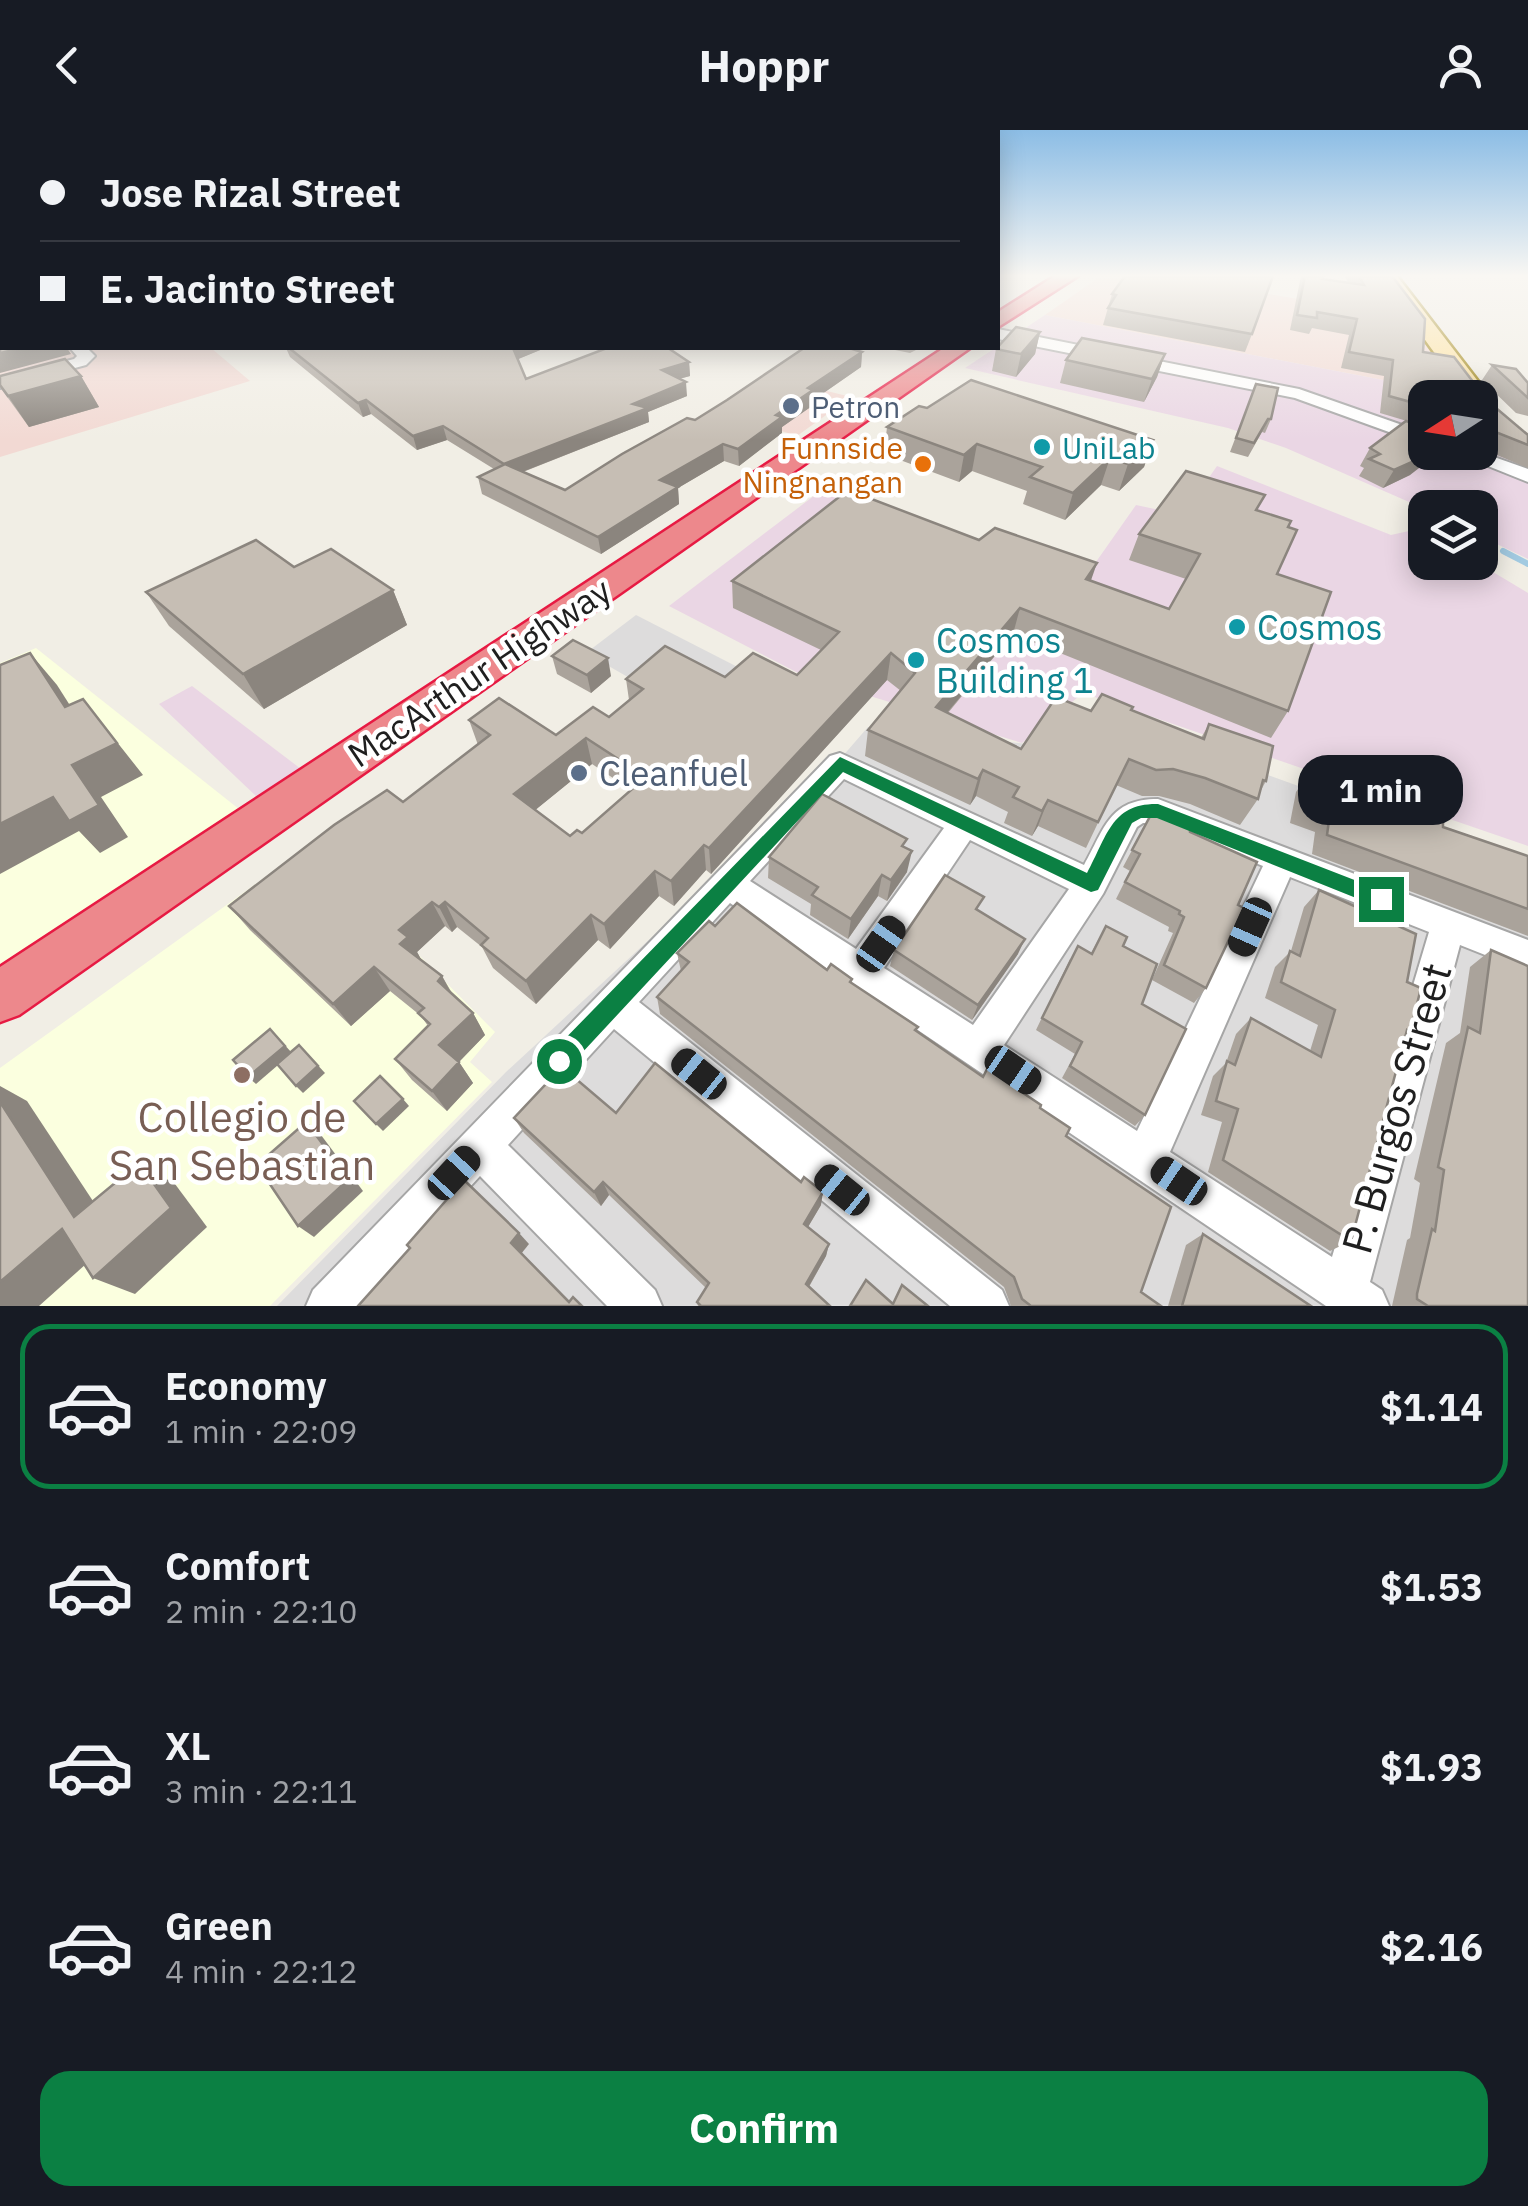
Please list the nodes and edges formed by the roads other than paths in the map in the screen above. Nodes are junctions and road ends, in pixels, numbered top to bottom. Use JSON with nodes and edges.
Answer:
{"nodes":[{"id":1,"x":1429,"y":331,"type":"edge"},
{"id":2,"x":1000,"y":334,"type":"edge"},
{"id":3,"x":956,"y":350,"type":"edge"},
{"id":4,"x":82,"y":354,"type":"edge"},
{"id":5,"x":1466,"y":380,"type":"edge"},
{"id":6,"x":0,"y":383,"type":"edge"},
{"id":7,"x":1408,"y":433,"type":"edge"},
{"id":8,"x":1498,"y":465,"type":"edge"},
{"id":9,"x":1528,"y":476,"type":"edge"},
{"id":10,"x":964,"y":824,"type":"junction"},
{"id":11,"x":1280,"y":861,"type":"junction"},
{"id":12,"x":725,"y":882,"type":"junction"},
{"id":13,"x":1091,"y":884,"type":"junction"},
{"id":14,"x":1448,"y":924,"type":"junction"},
{"id":15,"x":1528,"y":956,"type":"edge"},
{"id":16,"x":860,"y":973,"type":"junction"},
{"id":17,"x":0,"y":997,"type":"edge"},
{"id":18,"x":612,"y":1004,"type":"junction"},
{"id":19,"x":980,"y":1047,"type":"junction"},
{"id":20,"x":479,"y":1146,"type":"junction"},
{"id":21,"x":1146,"y":1158,"type":"junction"},
{"id":22,"x":1356,"y":1299,"type":"edge"},
{"id":23,"x":330,"y":1306,"type":"edge"},
{"id":24,"x":639,"y":1306,"type":"edge"},
{"id":25,"x":986,"y":1306,"type":"edge"}],
"edges":[{"from":1,"to":5,"type":"main road"},
{"from":2,"to":7,"type":"street"},
{"from":3,"to":17,"type":"highway","name":"MacArthur Highway"},
{"from":4,"to":6,"type":"street"},
{"from":8,"to":9,"type":"street"},
{"from":10,"to":12,"type":"street"},
{"from":10,"to":13,"type":"street"},
{"from":10,"to":16,"type":"street"},
{"from":11,"to":13,"type":"street"},
{"from":11,"to":14,"type":"street"},
{"from":11,"to":21,"type":"street"},
{"from":12,"to":16,"type":"street"},
{"from":12,"to":18,"type":"street"},
{"from":13,"to":19,"type":"street"},
{"from":14,"to":15,"type":"street"},
{"from":14,"to":22,"type":"street","name":"P. Burgos Street"},
{"from":16,"to":19,"type":"street"},
{"from":18,"to":20,"type":"street"},
{"from":18,"to":25,"type":"street"},
{"from":19,"to":21,"type":"street"},
{"from":20,"to":23,"type":"street"},
{"from":20,"to":24,"type":"street"},
{"from":21,"to":22,"type":"street"}]}
